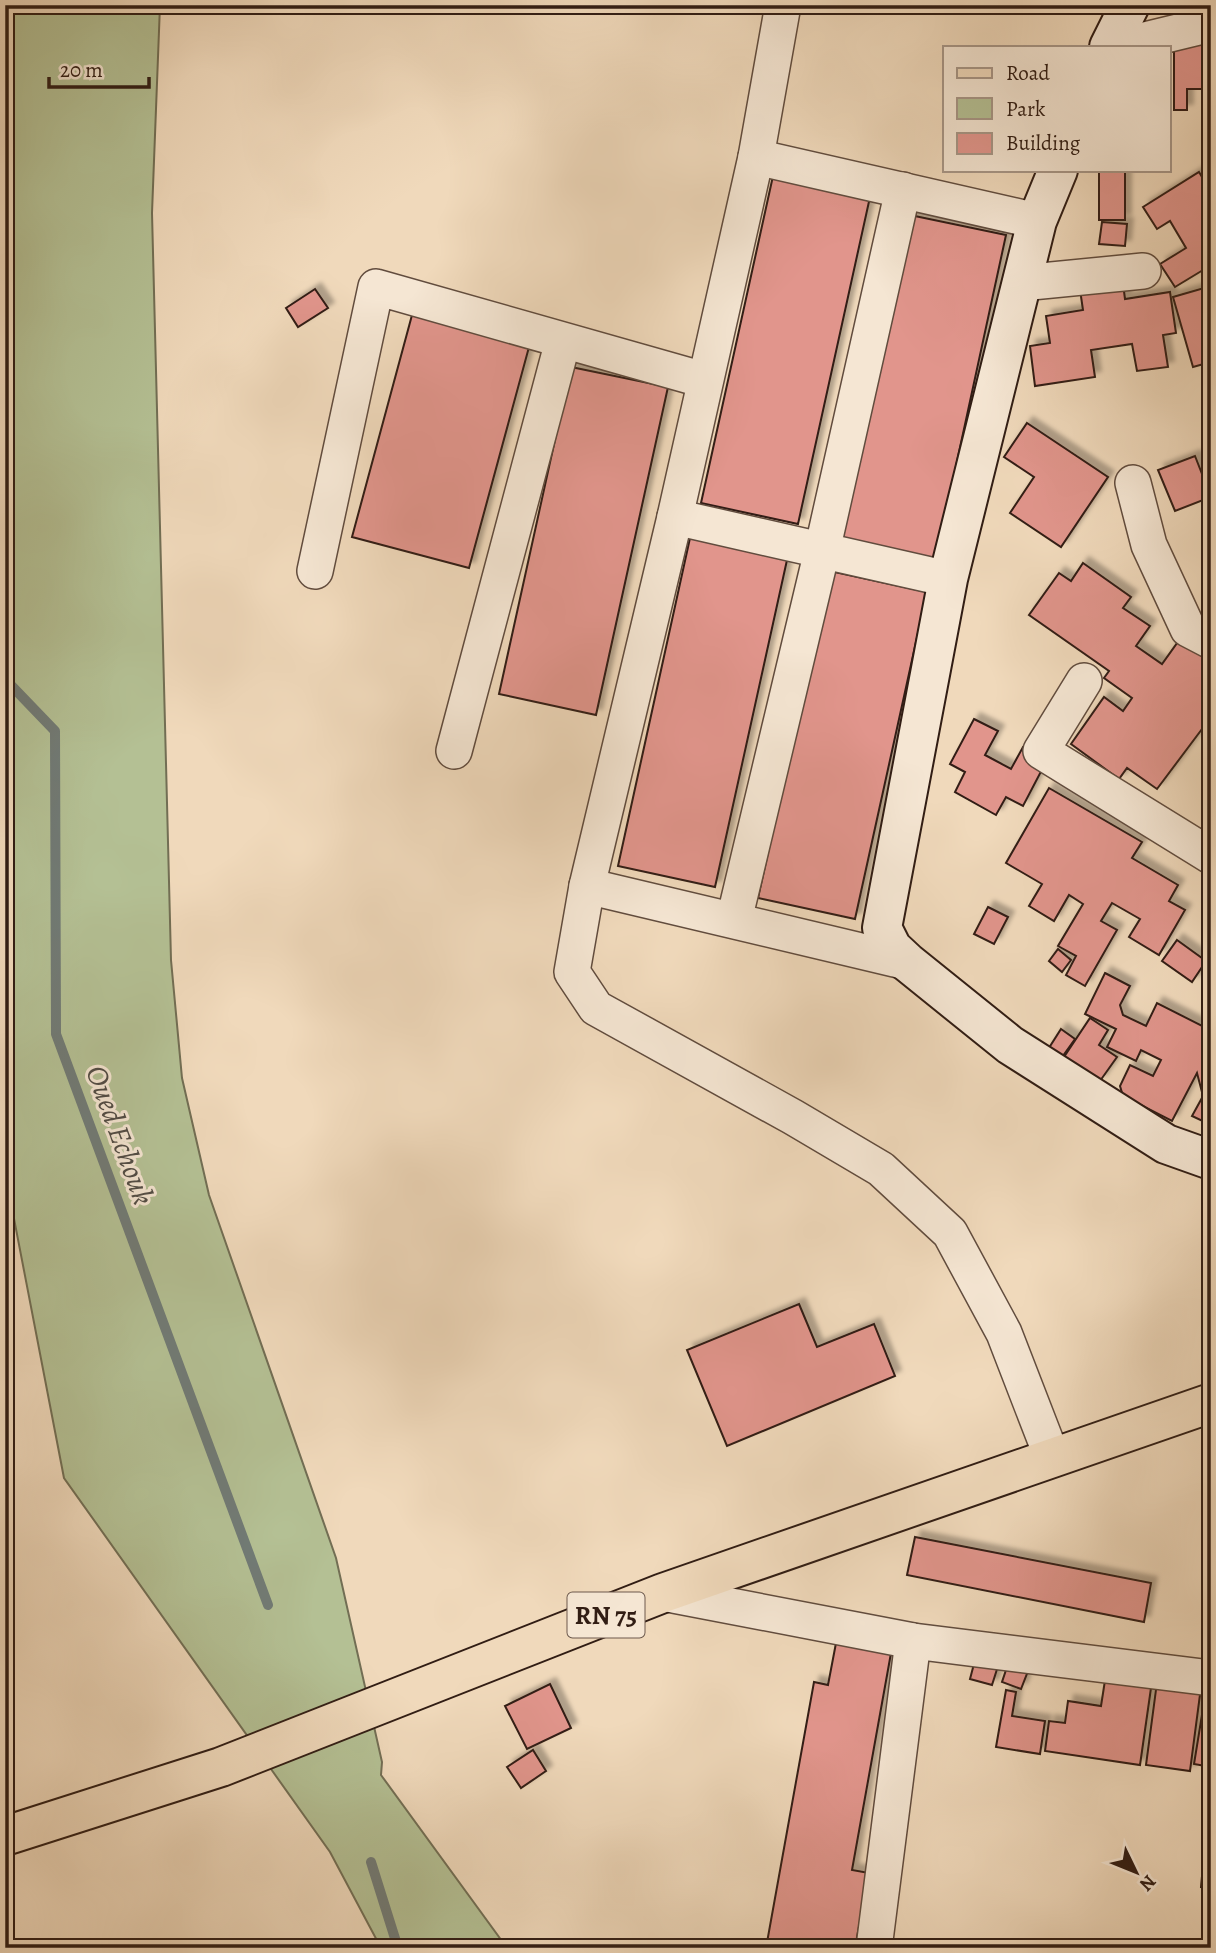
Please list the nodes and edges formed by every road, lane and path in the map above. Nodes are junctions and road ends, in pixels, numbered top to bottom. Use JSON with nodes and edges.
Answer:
{"nodes":[{"id":1,"x":783,"y":5,"type":"edge"},
{"id":2,"x":1130,"y":5,"type":"edge"},
{"id":3,"x":1211,"y":23,"type":"edge"},
{"id":4,"x":1110,"y":46,"type":"edge"},
{"id":5,"x":1120,"y":46,"type":"edge"},
{"id":6,"x":756,"y":157,"type":"junction"},
{"id":7,"x":1057,"y":172,"type":"edge"},
{"id":8,"x":903,"y":190,"type":"junction"},
{"id":9,"x":1037,"y":220,"type":"junction"},
{"id":10,"x":1143,"y":271,"type":"dead end"},
{"id":11,"x":1021,"y":283,"type":"junction"},
{"id":12,"x":564,"y":341,"type":"junction"},
{"id":13,"x":704,"y":380,"type":"junction"},
{"id":14,"x":1133,"y":483,"type":"dead end"},
{"id":15,"x":675,"y":517,"type":"junction"},
{"id":16,"x":822,"y":551,"type":"junction"},
{"id":17,"x":315,"y":571,"type":"dead end"},
{"id":18,"x":948,"y":579,"type":"junction"},
{"id":19,"x":1211,"y":641,"type":"edge"},
{"id":20,"x":1084,"y":681,"type":"dead end"},
{"id":21,"x":454,"y":751,"type":"dead end"},
{"id":22,"x":1211,"y":856,"type":"edge"},
{"id":23,"x":587,"y":886,"type":"junction"},
{"id":24,"x":734,"y":920,"type":"junction"},
{"id":25,"x":907,"y":962,"type":"junction"},
{"id":26,"x":1211,"y":1160,"type":"edge"},
{"id":27,"x":1211,"y":1403,"type":"edge"},
{"id":28,"x":1052,"y":1457,"type":"junction"},
{"id":29,"x":663,"y":1592,"type":"junction"},
{"id":30,"x":913,"y":1641,"type":"junction"},
{"id":31,"x":1211,"y":1678,"type":"edge"},
{"id":32,"x":5,"y":1836,"type":"edge"},
{"id":33,"x":874,"y":1948,"type":"edge"}],
"edges":[{"from":1,"to":6,"type":"street"},
{"from":2,"to":4,"type":"street"},
{"from":3,"to":5,"type":"street"},
{"from":6,"to":8,"type":"street"},
{"from":6,"to":13,"type":"street"},
{"from":7,"to":9,"type":"street"},
{"from":8,"to":9,"type":"street"},
{"from":8,"to":16,"type":"street"},
{"from":9,"to":11,"type":"street"},
{"from":10,"to":11,"type":"street"},
{"from":11,"to":18,"type":"street"},
{"from":12,"to":13,"type":"street"},
{"from":12,"to":17,"type":"street"},
{"from":12,"to":21,"type":"street"},
{"from":13,"to":15,"type":"street"},
{"from":14,"to":19,"type":"street"},
{"from":15,"to":16,"type":"street"},
{"from":15,"to":23,"type":"street"},
{"from":16,"to":18,"type":"street"},
{"from":16,"to":24,"type":"street"},
{"from":18,"to":25,"type":"street"},
{"from":20,"to":22,"type":"street"},
{"from":23,"to":24,"type":"street"},
{"from":23,"to":28,"type":"street"},
{"from":24,"to":25,"type":"street"},
{"from":25,"to":26,"type":"street"},
{"from":27,"to":28,"type":"main road","number":"RN 75"},
{"from":28,"to":29,"type":"main road","number":"RN 75"},
{"from":29,"to":30,"type":"street"},
{"from":29,"to":32,"type":"main road","number":"RN 75"},
{"from":30,"to":31,"type":"street"},
{"from":30,"to":33,"type":"street"}]}
